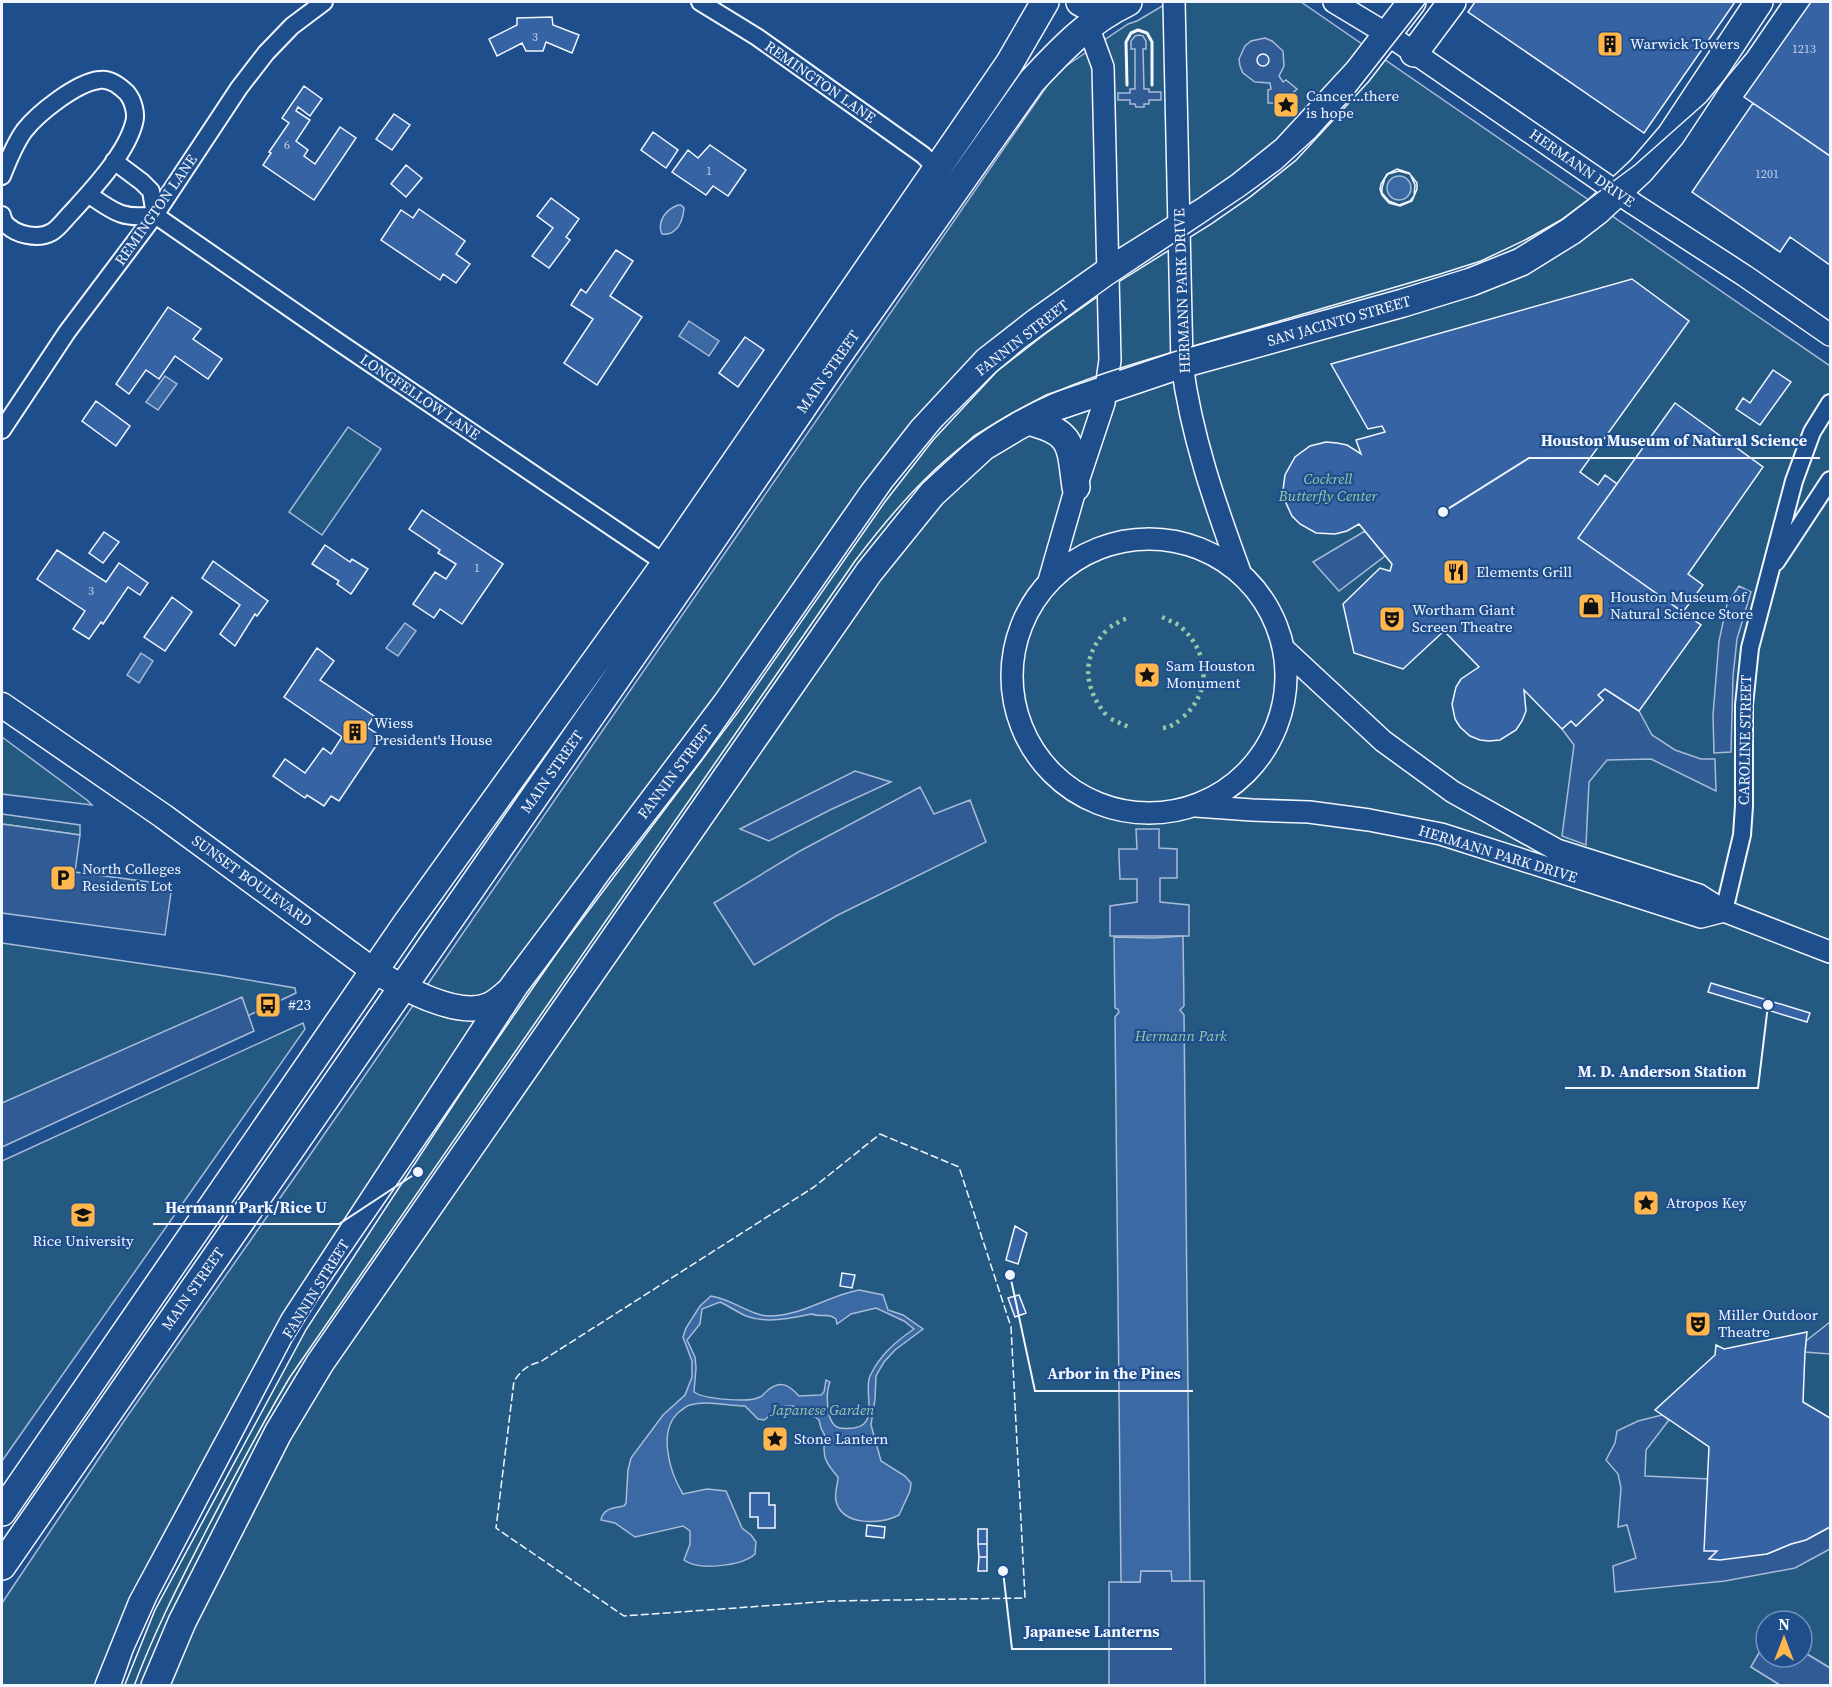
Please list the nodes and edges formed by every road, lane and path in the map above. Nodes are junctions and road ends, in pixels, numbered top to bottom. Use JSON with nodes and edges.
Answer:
{"nodes":[{"id":1,"x":324,"y":2,"type":"edge"},
{"id":2,"x":700,"y":2,"type":"edge"},
{"id":3,"x":1045,"y":2,"type":"edge"},
{"id":4,"x":1174,"y":2,"type":"edge"},
{"id":5,"x":1334,"y":2,"type":"edge"},
{"id":6,"x":1412,"y":2,"type":"edge"},
{"id":7,"x":1452,"y":2,"type":"edge"},
{"id":8,"x":1759,"y":2,"type":"edge"},
{"id":9,"x":1097,"y":9,"type":"edge"},
{"id":10,"x":1387,"y":34,"type":"junction"},
{"id":11,"x":1414,"y":53,"type":"junction"},
{"id":12,"x":114,"y":161,"type":"junction"},
{"id":13,"x":937,"y":169,"type":"junction"},
{"id":14,"x":2,"y":176,"type":"edge"},
{"id":15,"x":1618,"y":192,"type":"junction"},
{"id":16,"x":88,"y":194,"type":"junction"},
{"id":17,"x":155,"y":214,"type":"junction"},
{"id":18,"x":2,"y":215,"type":"edge"},
{"id":19,"x":1180,"y":226,"type":"junction"},
{"id":20,"x":1109,"y":271,"type":"junction"},
{"id":21,"x":1830,"y":335,"type":"edge"},
{"id":22,"x":1182,"y":364,"type":"junction"},
{"id":23,"x":1107,"y":389,"type":"junction"},
{"id":24,"x":1830,"y":403,"type":"edge"},
{"id":25,"x":1028,"y":421,"type":"junction"},
{"id":26,"x":2,"y":430,"type":"edge"},
{"id":27,"x":1830,"y":480,"type":"edge"},
{"id":28,"x":1076,"y":487,"type":"junction"},
{"id":29,"x":1771,"y":570,"type":"junction"},
{"id":30,"x":676,"y":571,"type":"junction"},
{"id":31,"x":1240,"y":572,"type":"junction"},
{"id":32,"x":1049,"y":581,"type":"junction"},
{"id":33,"x":1285,"y":650,"type":"junction"},
{"id":34,"x":2,"y":705,"type":"edge"},
{"id":35,"x":1195,"y":806,"type":"junction"},
{"id":36,"x":1724,"y":911,"type":"junction"},
{"id":37,"x":1830,"y":952,"type":"edge"},
{"id":38,"x":375,"y":971,"type":"junction"},
{"id":39,"x":514,"y":986,"type":"junction"},
{"id":40,"x":401,"y":987,"type":"junction"},
{"id":41,"x":2,"y":1512,"type":"edge"},
{"id":42,"x":2,"y":1566,"type":"edge"},
{"id":43,"x":109,"y":1686,"type":"edge"},
{"id":44,"x":155,"y":1686,"type":"edge"}],
"edges":[{"from":1,"to":17,"type":"street","name":"REMINGTON LANE"},
{"from":2,"to":13,"type":"street","name":"REMINGTON LANE"},
{"from":3,"to":13,"type":"main road","name":"MAIN STREET"},
{"from":4,"to":19,"type":"street","name":"HERMANN PARK DRIVE"},
{"from":5,"to":10,"type":"street","name":"HERMANN DRIVE"},
{"from":6,"to":10,"type":"main road","name":"FANNIN STREET"},
{"from":7,"to":11,"type":"main road"},
{"from":8,"to":15,"type":"main road","name":"SAN JACINTO STREET"},
{"from":9,"to":20,"type":"street"},
{"from":9,"to":30,"type":"main road","name":"MAIN STREET"},
{"from":10,"to":11,"type":"street","name":"HERMANN DRIVE"},
{"from":10,"to":19,"type":"main road","name":"FANNIN STREET"},
{"from":11,"to":15,"type":"street","name":"HERMANN DRIVE"},
{"from":12,"to":14,"type":"street"},
{"from":12,"to":16,"type":"street"},
{"from":12,"to":17,"type":"street"},
{"from":13,"to":30,"type":"main road","name":"MAIN STREET"},
{"from":15,"to":21,"type":"street","name":"HERMANN DRIVE"},
{"from":15,"to":22,"type":"main road","name":"SAN JACINTO STREET"},
{"from":16,"to":17,"type":"street"},
{"from":16,"to":18,"type":"street"},
{"from":17,"to":26,"type":"street","name":"REMINGTON LANE"},
{"from":17,"to":30,"type":"street","name":"LONGFELLOW LANE"},
{"from":19,"to":20,"type":"main road","name":"FANNIN STREET"},
{"from":19,"to":22,"type":"street","name":"HERMANN PARK DRIVE"},
{"from":20,"to":23,"type":"street"},
{"from":20,"to":39,"type":"main road","name":"FANNIN STREET"},
{"from":22,"to":23,"type":"main road","name":"SAN JACINTO STREET"},
{"from":22,"to":31,"type":"street","name":"HERMANN PARK DRIVE"},
{"from":23,"to":25,"type":"main road","name":"SAN JACINTO STREET"},
{"from":23,"to":28,"type":"street"},
{"from":24,"to":29,"type":"street","name":"CAROLINE STREET"},
{"from":25,"to":28,"type":"main road"},
{"from":25,"to":44,"type":"main road","name":"SAN JACINTO STREET"},
{"from":27,"to":29,"type":"street","name":"CAROLINE STREET"},
{"from":28,"to":32,"type":"street"},
{"from":29,"to":36,"type":"street","name":"CAROLINE STREET"},
{"from":30,"to":38,"type":"main road","name":"MAIN STREET"},
{"from":30,"to":40,"type":"main road","name":"MAIN STREET"},
{"from":31,"to":32,"type":"street"},
{"from":31,"to":33,"type":"street"},
{"from":32,"to":35,"type":"street"},
{"from":33,"to":35,"type":"street"},
{"from":33,"to":36,"type":"street","name":"HERMANN PARK DRIVE"},
{"from":34,"to":38,"type":"main road","name":"SUNSET BOULEVARD"},
{"from":35,"to":36,"type":"street","name":"HERMANN PARK DRIVE"},
{"from":36,"to":37,"type":"street","name":"HERMANN PARK DRIVE"},
{"from":38,"to":40,"type":"main road","name":"SUNSET BOULEVARD"},
{"from":38,"to":41,"type":"main road","name":"MAIN STREET"},
{"from":39,"to":40,"type":"main road","name":"SUNSET BOULEVARD"},
{"from":39,"to":43,"type":"main road","name":"FANNIN STREET"},
{"from":40,"to":42,"type":"main road","name":"MAIN STREET"}]}
